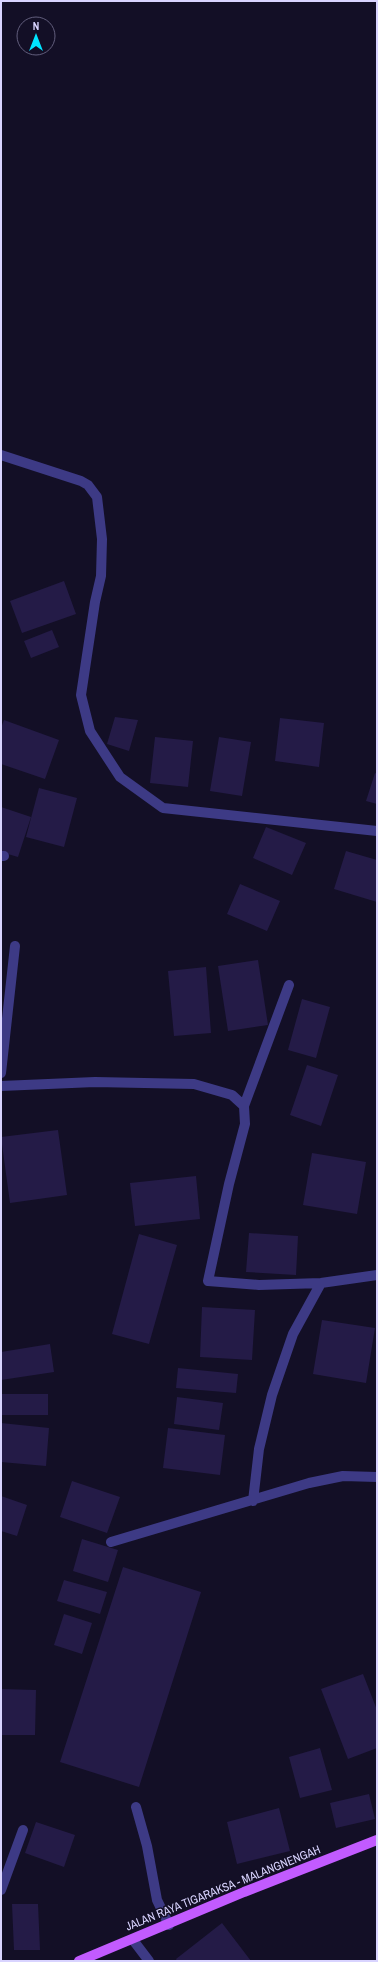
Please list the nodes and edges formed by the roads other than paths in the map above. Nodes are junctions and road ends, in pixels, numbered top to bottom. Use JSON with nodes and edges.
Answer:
{"nodes":[{"id":1,"x":1,"y":455,"type":"edge"},
{"id":2,"x":377,"y":831,"type":"edge"},
{"id":3,"x":14,"y":946,"type":"dead end"},
{"id":4,"x":289,"y":985,"type":"dead end"},
{"id":5,"x":1,"y":1073,"type":"edge"},
{"id":6,"x":1,"y":1086,"type":"edge"},
{"id":7,"x":244,"y":1106,"type":"junction"},
{"id":8,"x":377,"y":1275,"type":"edge"},
{"id":9,"x":321,"y":1283,"type":"junction"},
{"id":10,"x":377,"y":1477,"type":"edge"},
{"id":11,"x":253,"y":1501,"type":"junction"},
{"id":12,"x":111,"y":1542,"type":"dead end"},
{"id":13,"x":136,"y":1807,"type":"dead end"},
{"id":14,"x":23,"y":1830,"type":"dead end"},
{"id":15,"x":377,"y":1840,"type":"edge"},
{"id":16,"x":1,"y":1890,"type":"edge"},
{"id":17,"x":169,"y":1925,"type":"junction"},
{"id":18,"x":133,"y":1940,"type":"junction"},
{"id":19,"x":79,"y":1961,"type":"edge"},
{"id":20,"x":149,"y":1961,"type":"edge"}],
"edges":[{"from":1,"to":2,"type":"street"},
{"from":3,"to":5,"type":"street"},
{"from":4,"to":7,"type":"street"},
{"from":6,"to":7,"type":"street"},
{"from":7,"to":9,"type":"street"},
{"from":8,"to":9,"type":"street"},
{"from":9,"to":11,"type":"street"},
{"from":10,"to":11,"type":"street"},
{"from":11,"to":12,"type":"street"},
{"from":13,"to":17,"type":"street"},
{"from":14,"to":16,"type":"street"},
{"from":15,"to":17,"type":"main road","name":"JALAN RAYA TIGARAKSA - MALANGNENGAH"},
{"from":17,"to":18,"type":"main road","name":"JALAN RAYA TIGARAKSA - MALANGNENGAH"},
{"from":18,"to":19,"type":"main road","name":"JALAN RAYA TIGARAKSA - MALANGNENGAH"},
{"from":18,"to":20,"type":"street"}]}
